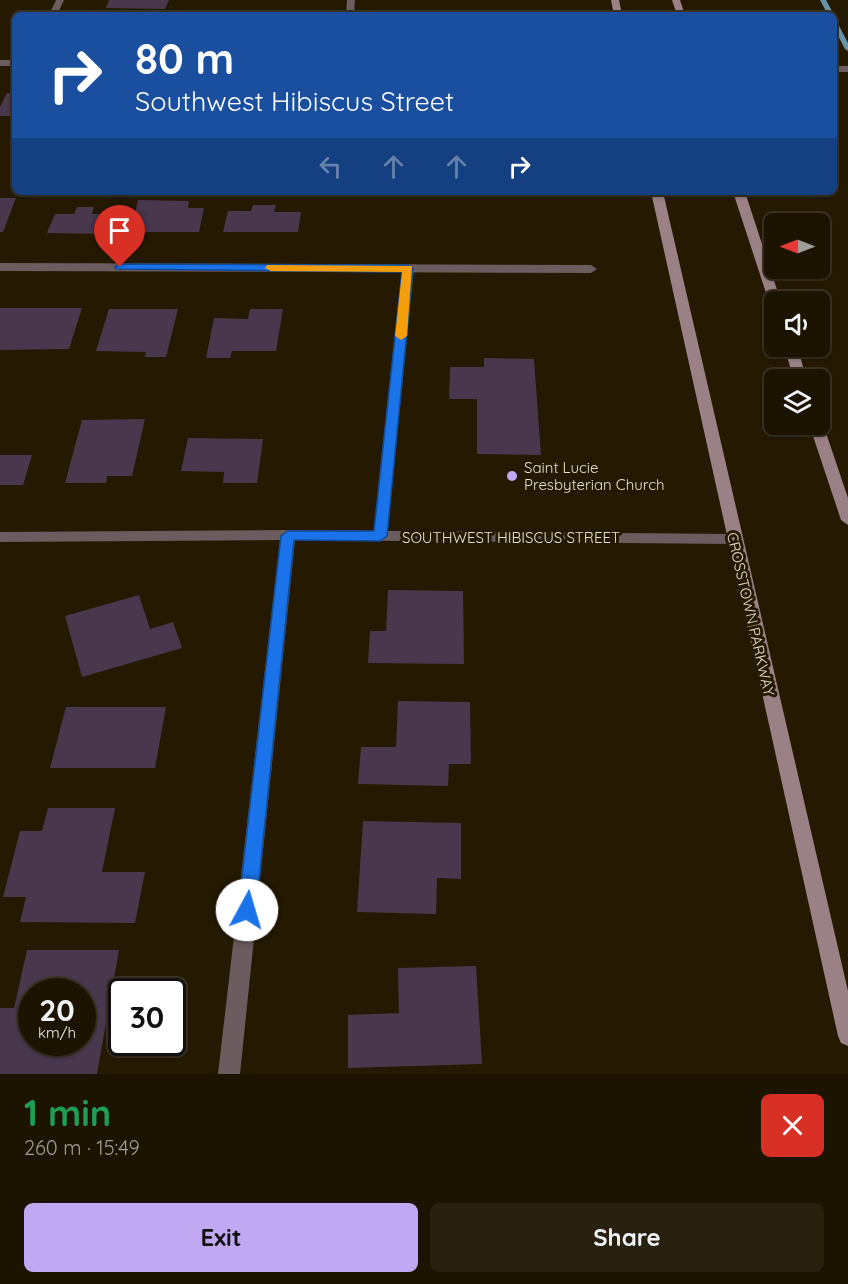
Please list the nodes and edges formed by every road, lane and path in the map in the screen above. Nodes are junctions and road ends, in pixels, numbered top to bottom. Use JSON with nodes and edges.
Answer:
{"nodes":[{"id":1,"x":658,"y":195,"type":"edge"},
{"id":2,"x":740,"y":195,"type":"edge"},
{"id":3,"x":0,"y":267,"type":"edge"},
{"id":4,"x":408,"y":268,"type":"junction"},
{"id":5,"x":591,"y":269,"type":"dead end"},
{"id":6,"x":771,"y":291,"type":"edge"},
{"id":7,"x":820,"y":435,"type":"edge"},
{"id":8,"x":848,"y":520,"type":"edge"},
{"id":9,"x":288,"y":536,"type":"junction"},
{"id":10,"x":380,"y":536,"type":"junction"},
{"id":11,"x":0,"y":537,"type":"edge"},
{"id":12,"x":734,"y":539,"type":"junction"},
{"id":13,"x":848,"y":1036,"type":"edge"},
{"id":14,"x":229,"y":1074,"type":"edge"}],
"edges":[{"from":1,"to":12,"type":"main road","name":"CROSSTOWN PARKWAY"},
{"from":2,"to":6,"type":"main road"},
{"from":3,"to":4,"type":"street"},
{"from":4,"to":5,"type":"street"},
{"from":4,"to":10,"type":"street"},
{"from":7,"to":8,"type":"main road"},
{"from":9,"to":10,"type":"street","name":"SOUTHWEST HIBISCUS STREET"},
{"from":9,"to":11,"type":"street","name":"SOUTHWEST HIBISCUS STREET"},
{"from":9,"to":14,"type":"street"},
{"from":10,"to":12,"type":"street","name":"SOUTHWEST HIBISCUS STREET"},
{"from":12,"to":13,"type":"main road","name":"CROSSTOWN PARKWAY"}]}
